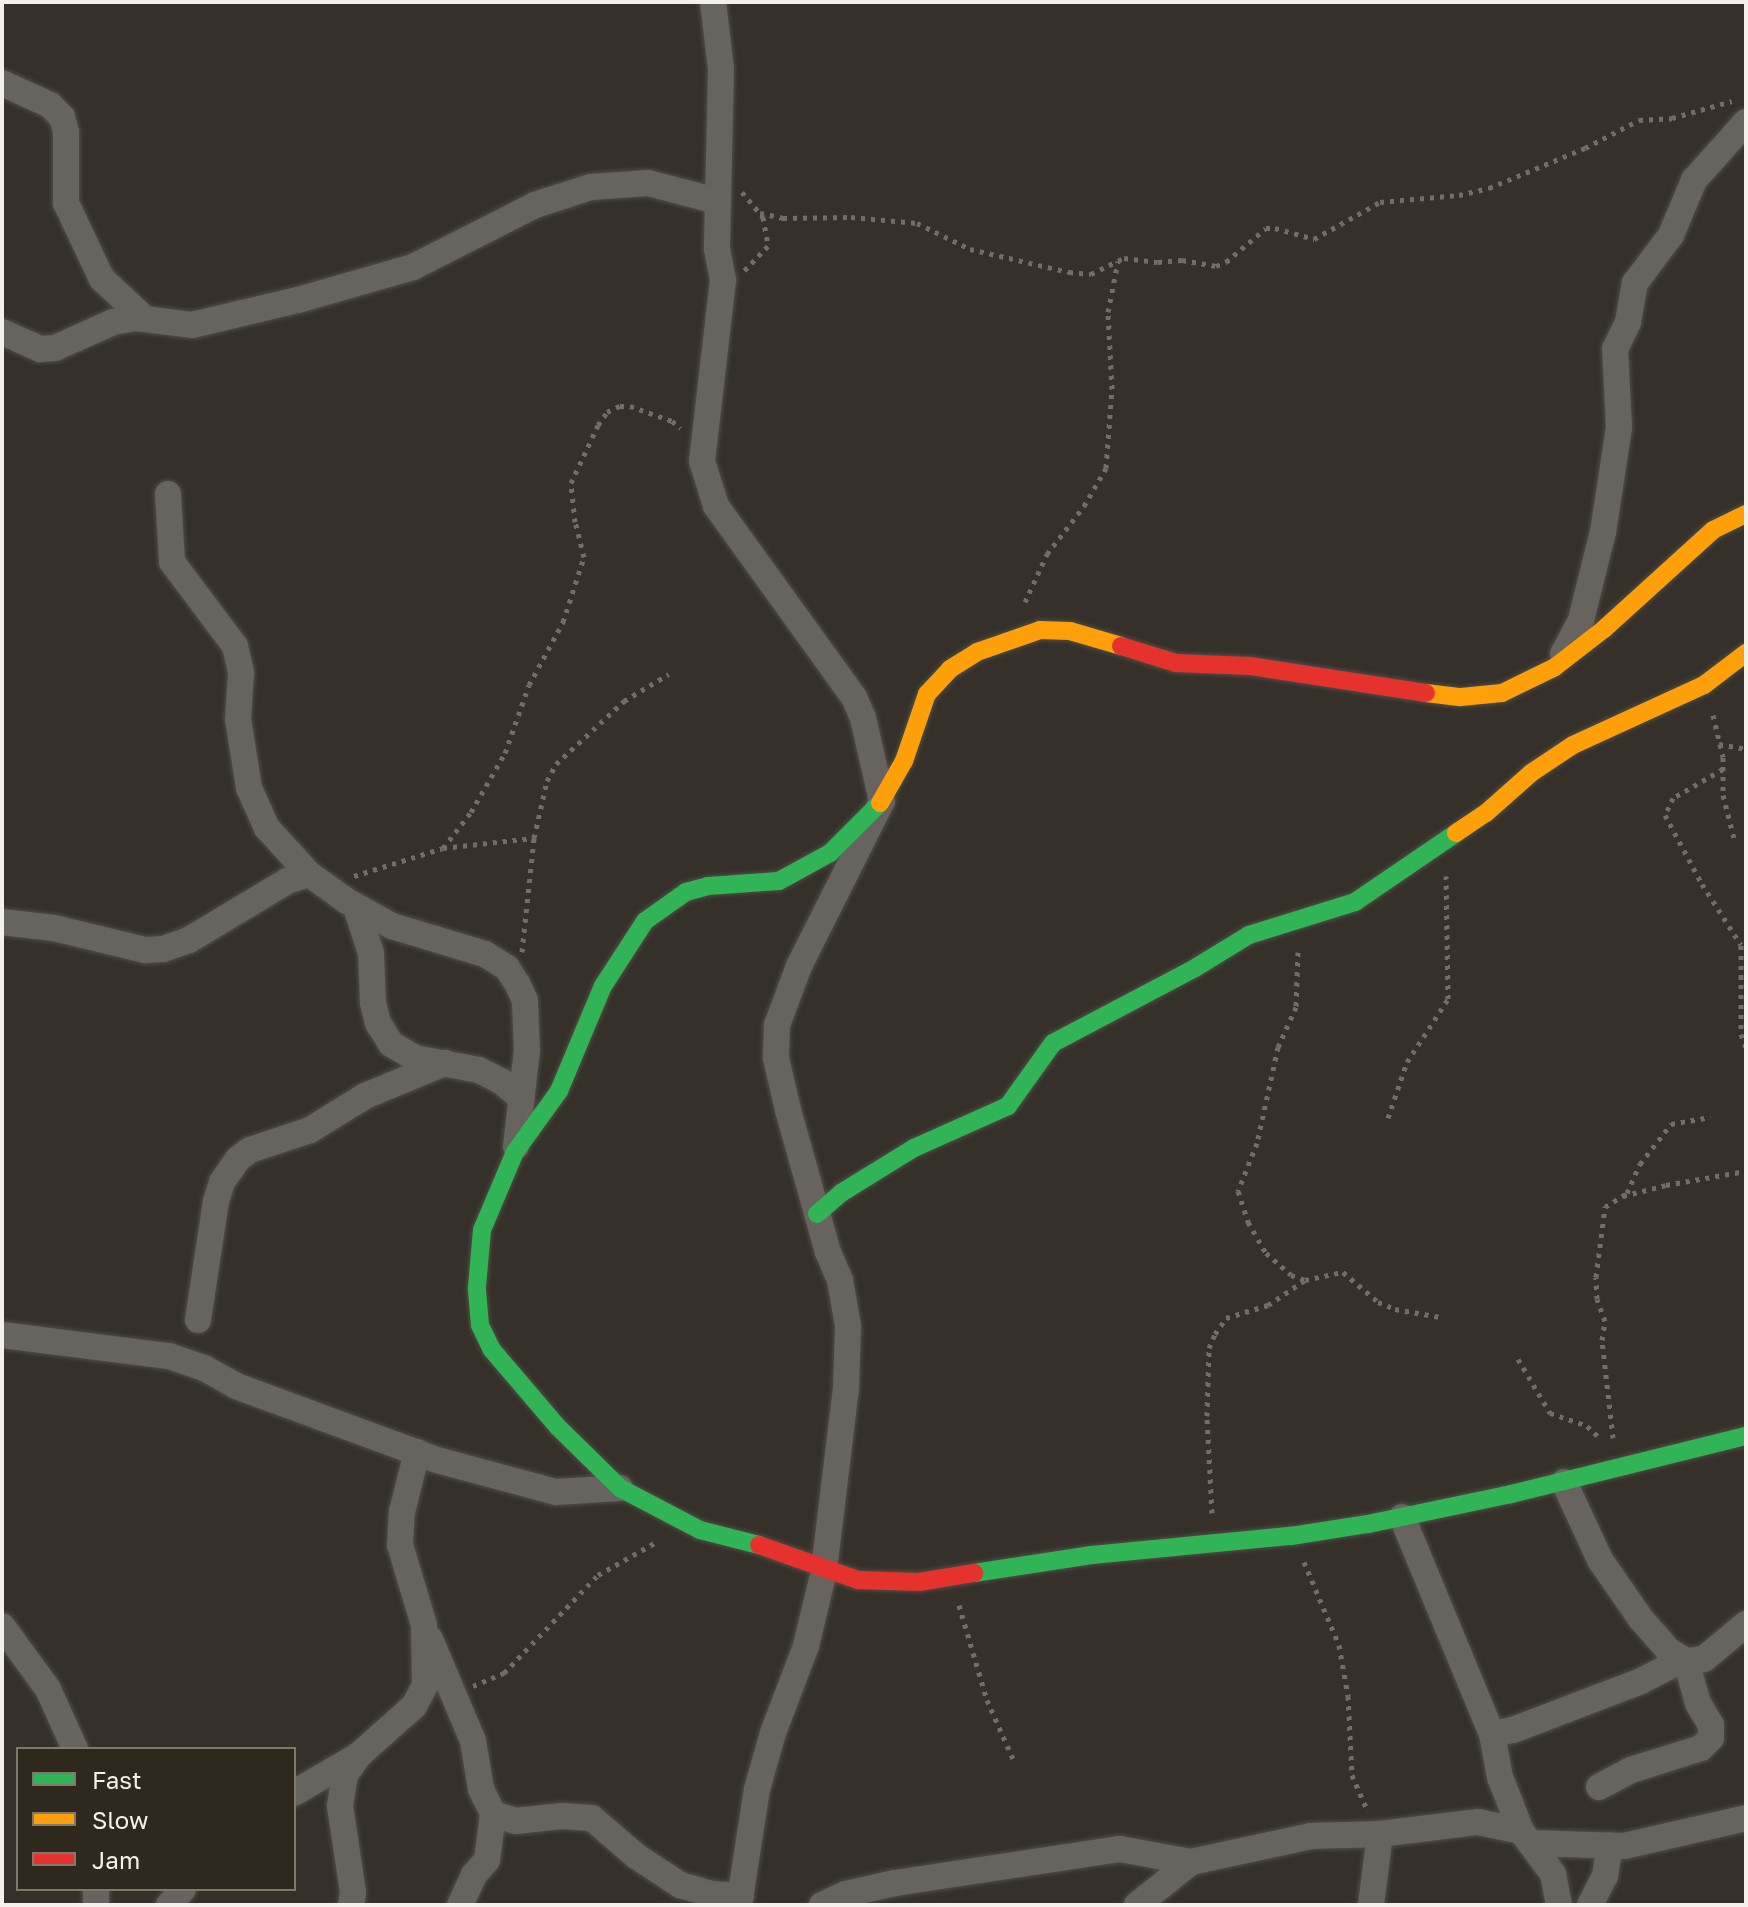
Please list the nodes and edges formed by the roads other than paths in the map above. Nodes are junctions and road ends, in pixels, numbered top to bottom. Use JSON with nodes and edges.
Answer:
{"nodes":[{"id":1,"x":713,"y":2,"type":"edge"},
{"id":2,"x":2,"y":83,"type":"edge"},
{"id":3,"x":1746,"y":122,"type":"edge"},
{"id":4,"x":717,"y":201,"type":"junction"},
{"id":5,"x":144,"y":318,"type":"junction"},
{"id":6,"x":2,"y":332,"type":"edge"},
{"id":7,"x":168,"y":494,"type":"dead end"},
{"id":8,"x":1746,"y":514,"type":"edge"},
{"id":9,"x":1746,"y":653,"type":"edge"},
{"id":10,"x":1555,"y":667,"type":"junction"},
{"id":11,"x":882,"y":801,"type":"junction"},
{"id":12,"x":315,"y":879,"type":"junction"},
{"id":13,"x":356,"y":907,"type":"junction"},
{"id":14,"x":2,"y":922,"type":"edge"},
{"id":15,"x":445,"y":1063,"type":"junction"},
{"id":16,"x":521,"y":1098,"type":"junction"},
{"id":17,"x":515,"y":1152,"type":"junction"},
{"id":18,"x":817,"y":1214,"type":"junction"},
{"id":19,"x":198,"y":1320,"type":"dead end"},
{"id":20,"x":2,"y":1335,"type":"edge"},
{"id":21,"x":1746,"y":1436,"type":"edge"},
{"id":22,"x":417,"y":1452,"type":"junction"},
{"id":23,"x":1564,"y":1482,"type":"junction"},
{"id":24,"x":620,"y":1488,"type":"junction"},
{"id":25,"x":1402,"y":1517,"type":"junction"},
{"id":26,"x":824,"y":1571,"type":"junction"},
{"id":27,"x":1746,"y":1624,"type":"edge"},
{"id":28,"x":424,"y":1625,"type":"junction"},
{"id":29,"x":2,"y":1626,"type":"edge"},
{"id":30,"x":1684,"y":1660,"type":"junction"},
{"id":31,"x":1492,"y":1734,"type":"junction"},
{"id":32,"x":74,"y":1747,"type":"edge"},
{"id":33,"x":362,"y":1753,"type":"junction"},
{"id":34,"x":299,"y":1787,"type":"edge"},
{"id":35,"x":1599,"y":1787,"type":"dead end"},
{"id":36,"x":493,"y":1814,"type":"junction"},
{"id":37,"x":1746,"y":1818,"type":"edge"},
{"id":38,"x":1380,"y":1834,"type":"junction"},
{"id":39,"x":1526,"y":1837,"type":"junction"},
{"id":40,"x":1610,"y":1845,"type":"junction"},
{"id":41,"x":1191,"y":1862,"type":"junction"},
{"id":42,"x":740,"y":1901,"type":"edge"},
{"id":43,"x":351,"y":1905,"type":"edge"},
{"id":44,"x":460,"y":1905,"type":"edge"},
{"id":45,"x":822,"y":1905,"type":"edge"},
{"id":46,"x":1137,"y":1905,"type":"edge"},
{"id":47,"x":1371,"y":1905,"type":"edge"},
{"id":48,"x":1559,"y":1905,"type":"edge"},
{"id":49,"x":1590,"y":1905,"type":"edge"}],
"edges":[{"from":1,"to":4,"type":"street"},
{"from":2,"to":5,"type":"street"},
{"from":3,"to":10,"type":"street"},
{"from":4,"to":5,"type":"street"},
{"from":4,"to":11,"type":"street"},
{"from":5,"to":6,"type":"street"},
{"from":7,"to":12,"type":"street"},
{"from":8,"to":10,"type":"street"},
{"from":9,"to":18,"type":"street"},
{"from":10,"to":11,"type":"street"},
{"from":11,"to":17,"type":"street"},
{"from":11,"to":18,"type":"street"},
{"from":12,"to":13,"type":"street"},
{"from":12,"to":14,"type":"street"},
{"from":13,"to":15,"type":"street"},
{"from":13,"to":16,"type":"street"},
{"from":15,"to":16,"type":"street"},
{"from":15,"to":19,"type":"street"},
{"from":16,"to":17,"type":"street"},
{"from":17,"to":24,"type":"street"},
{"from":18,"to":26,"type":"street"},
{"from":20,"to":22,"type":"street"},
{"from":21,"to":23,"type":"street"},
{"from":22,"to":24,"type":"street"},
{"from":22,"to":28,"type":"street"},
{"from":23,"to":25,"type":"street"},
{"from":23,"to":30,"type":"street"},
{"from":24,"to":26,"type":"street"},
{"from":25,"to":26,"type":"street"},
{"from":25,"to":31,"type":"street"},
{"from":26,"to":42,"type":"street"},
{"from":27,"to":30,"type":"street"},
{"from":28,"to":33,"type":"street"},
{"from":28,"to":36,"type":"street"},
{"from":29,"to":32,"type":"street"},
{"from":30,"to":31,"type":"street"},
{"from":30,"to":35,"type":"street"},
{"from":31,"to":39,"type":"street"},
{"from":33,"to":34,"type":"street"},
{"from":33,"to":43,"type":"street"},
{"from":36,"to":42,"type":"street"},
{"from":36,"to":44,"type":"street"},
{"from":37,"to":40,"type":"street"},
{"from":38,"to":39,"type":"street"},
{"from":38,"to":41,"type":"street"},
{"from":38,"to":47,"type":"street"},
{"from":39,"to":40,"type":"street"},
{"from":39,"to":48,"type":"street"},
{"from":40,"to":49,"type":"street"},
{"from":41,"to":45,"type":"street"},
{"from":41,"to":46,"type":"street"}]}
